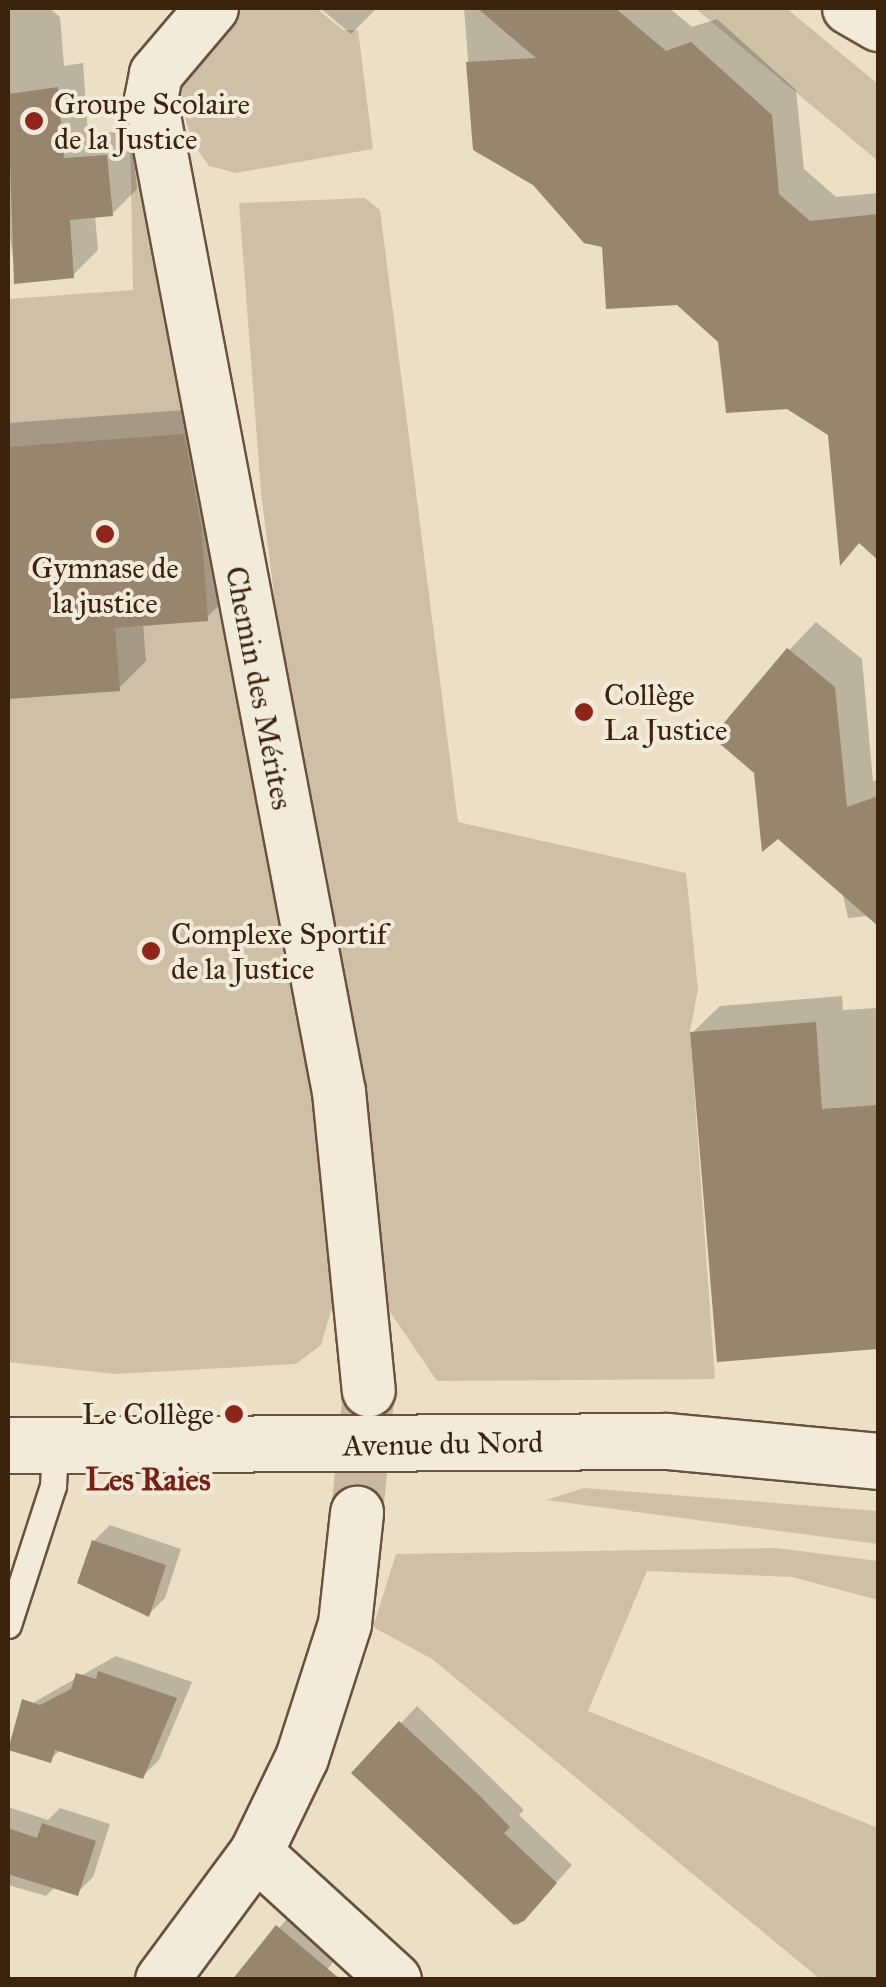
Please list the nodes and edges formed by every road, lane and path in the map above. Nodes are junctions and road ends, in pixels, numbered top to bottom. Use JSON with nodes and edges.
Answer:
{"nodes":[{"id":1,"x":212,"y":8,"type":"edge"},
{"id":2,"x":848,"y":8,"type":"edge"},
{"id":3,"x":878,"y":25,"type":"edge"},
{"id":4,"x":369,"y":1390,"type":"tunnel mouth"},
{"id":5,"x":31,"y":1446,"type":"edge"},
{"id":6,"x":878,"y":1461,"type":"edge"},
{"id":7,"x":357,"y":1529,"type":"tunnel mouth"},
{"id":8,"x":8,"y":1625,"type":"edge"},
{"id":9,"x":256,"y":1853,"type":"junction"},
{"id":10,"x":162,"y":1980,"type":"edge"},
{"id":11,"x":395,"y":1980,"type":"edge"}],
"edges":[{"from":1,"to":4,"type":"street","name":"Chemin des Mérites"},
{"from":2,"to":3,"type":"street"},
{"from":5,"to":6,"type":"street","name":"Avenue du Nord"},
{"from":5,"to":8,"type":"lane"},
{"from":7,"to":9,"type":"street"},
{"from":9,"to":10,"type":"street"},
{"from":9,"to":11,"type":"street"}]}
